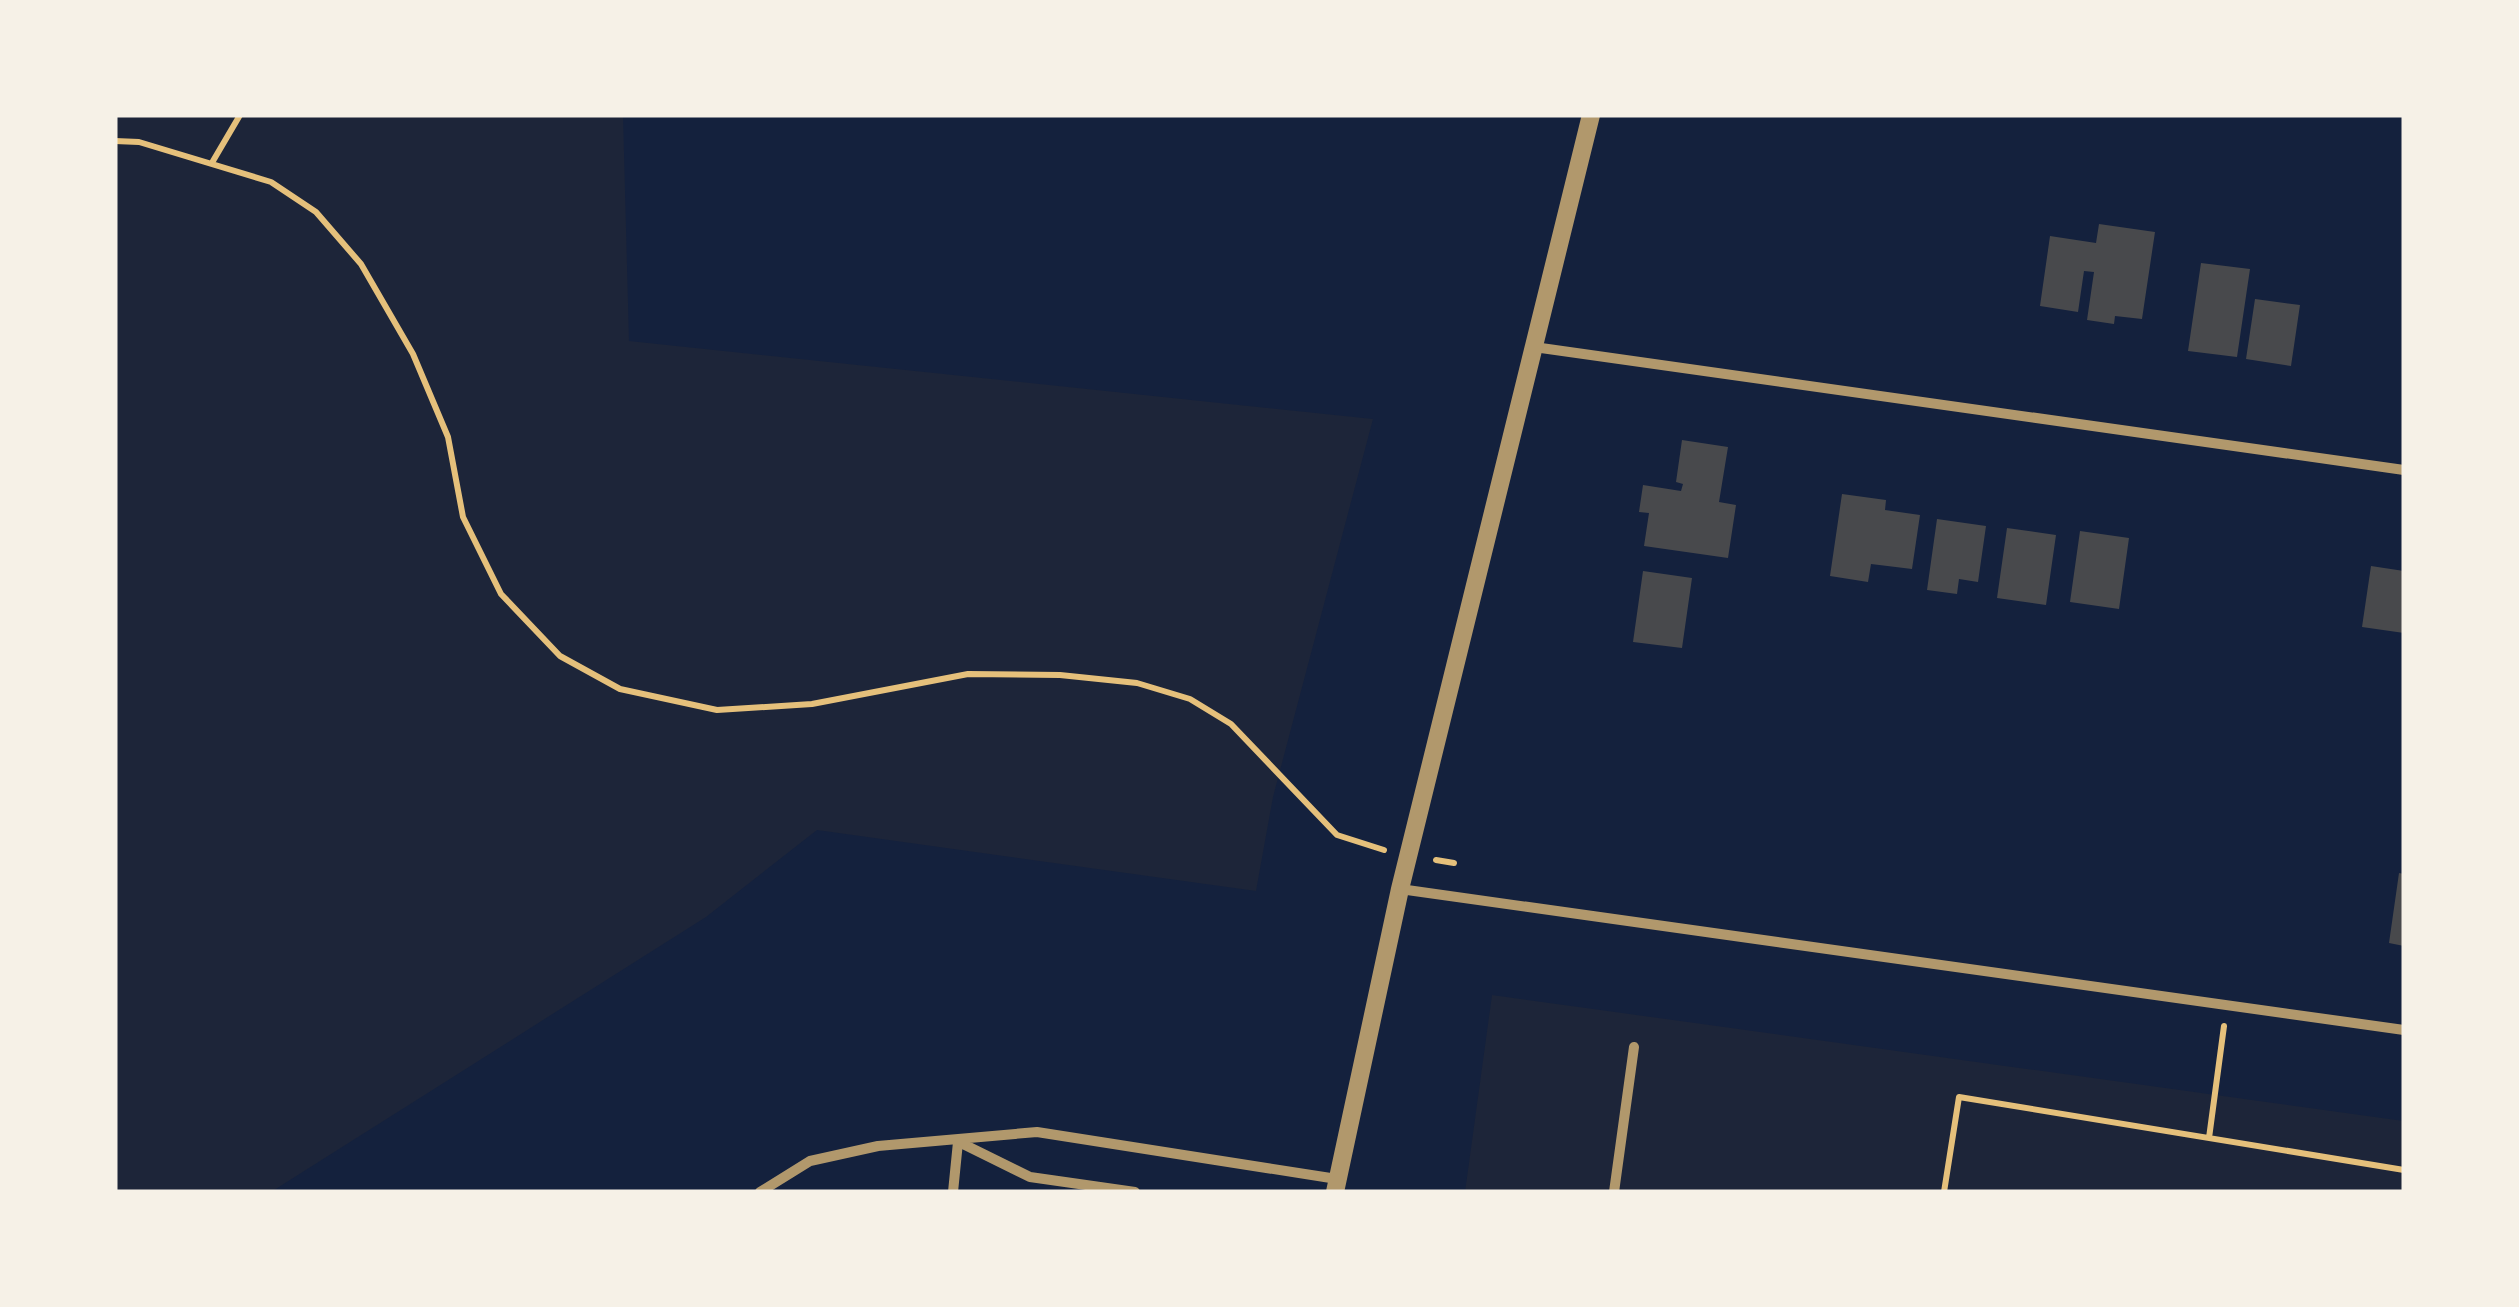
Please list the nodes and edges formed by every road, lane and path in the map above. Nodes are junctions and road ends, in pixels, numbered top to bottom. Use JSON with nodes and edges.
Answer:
{"nodes":[{"id":1,"x":240,"y":115,"type":"edge"},
{"id":2,"x":1591,"y":115,"type":"edge"},
{"id":3,"x":115,"y":141,"type":"edge"},
{"id":4,"x":213,"y":161,"type":"junction"},
{"id":5,"x":1534,"y":347,"type":"junction"},
{"id":6,"x":2404,"y":470,"type":"edge"},
{"id":7,"x":1379,"y":849,"type":"dead end"},
{"id":8,"x":1400,"y":889,"type":"junction"},
{"id":9,"x":2226,"y":1006,"type":"junction"},
{"id":10,"x":2404,"y":1030,"type":"edge"},
{"id":11,"x":1634,"y":1047,"type":"dead end"},
{"id":12,"x":2209,"y":1138,"type":"junction"},
{"id":13,"x":958,"y":1142,"type":"junction"},
{"id":14,"x":2404,"y":1170,"type":"edge"},
{"id":15,"x":1336,"y":1186,"type":"edge"},
{"id":16,"x":760,"y":1192,"type":"edge"},
{"id":17,"x":953,"y":1192,"type":"edge"},
{"id":18,"x":1136,"y":1192,"type":"edge"},
{"id":19,"x":1614,"y":1192,"type":"edge"},
{"id":20,"x":1944,"y":1192,"type":"edge"}],
"edges":[{"from":1,"to":4,"type":"path"},
{"from":2,"to":5,"type":"street"},
{"from":3,"to":4,"type":"path"},
{"from":4,"to":7,"type":"path"},
{"from":5,"to":6,"type":"street"},
{"from":5,"to":8,"type":"street"},
{"from":8,"to":9,"type":"street"},
{"from":8,"to":15,"type":"street"},
{"from":9,"to":10,"type":"street"},
{"from":9,"to":12,"type":"path"},
{"from":11,"to":19,"type":"street"},
{"from":12,"to":14,"type":"path"},
{"from":12,"to":20,"type":"path"},
{"from":13,"to":15,"type":"street"},
{"from":13,"to":16,"type":"street"},
{"from":13,"to":17,"type":"street"},
{"from":13,"to":18,"type":"street"}]}
